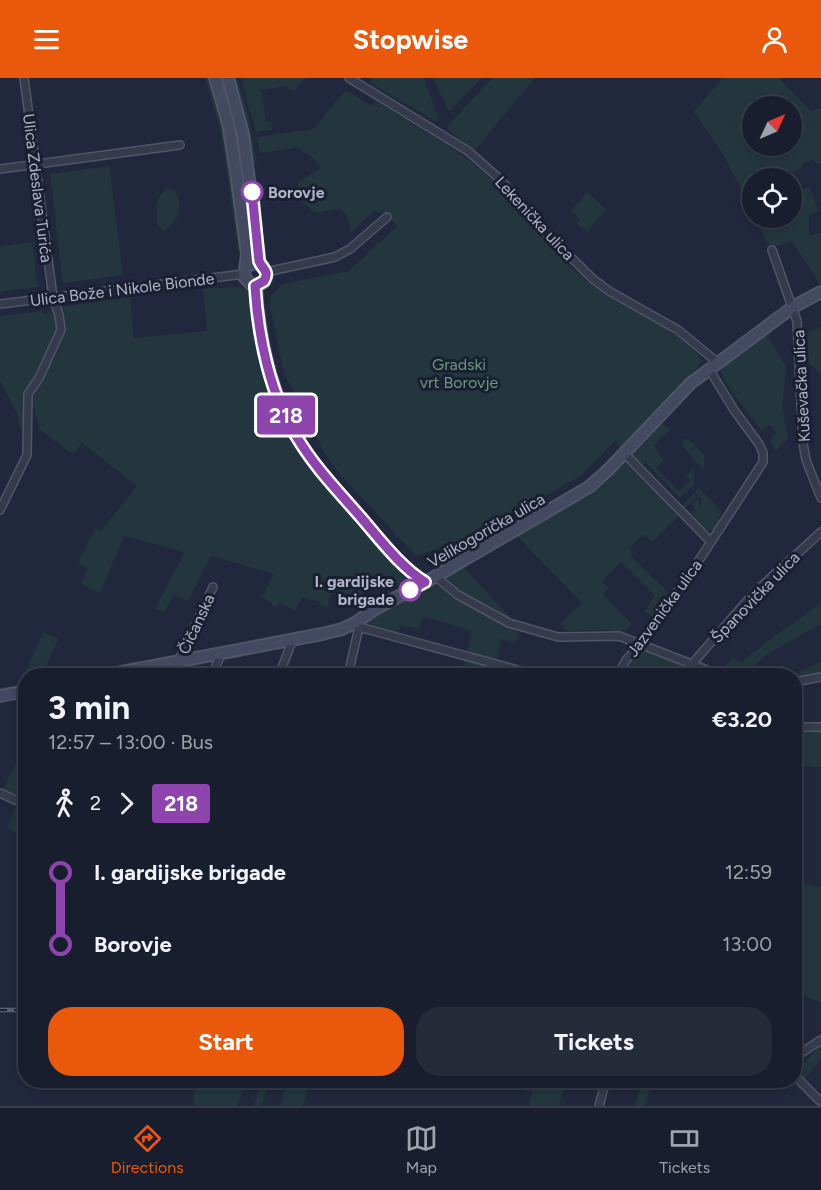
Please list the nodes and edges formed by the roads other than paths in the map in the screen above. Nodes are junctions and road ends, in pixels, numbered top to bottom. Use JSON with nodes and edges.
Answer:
{"nodes":[{"id":1,"x":24,"y":78,"type":"edge"},
{"id":2,"x":215,"y":78,"type":"edge"},
{"id":3,"x":228,"y":78,"type":"edge"},
{"id":4,"x":349,"y":78,"type":"edge"},
{"id":5,"x":180,"y":145,"type":"dead end"},
{"id":6,"x":36,"y":165,"type":"junction"},
{"id":7,"x":0,"y":170,"type":"edge"},
{"id":8,"x":387,"y":217,"type":"dead end"},
{"id":9,"x":772,"y":250,"type":"dead end"},
{"id":10,"x":263,"y":268,"type":"junction"},
{"id":11,"x":245,"y":270,"type":"junction"},
{"id":12,"x":255,"y":286,"type":"junction"},
{"id":13,"x":821,"y":292,"type":"edge"},
{"id":14,"x":53,"y":297,"type":"junction"},
{"id":15,"x":0,"y":304,"type":"edge"},
{"id":16,"x":793,"y":307,"type":"junction"},
{"id":17,"x":713,"y":365,"type":"junction"},
{"id":18,"x":624,"y":453,"type":"junction"},
{"id":19,"x":821,"y":498,"type":"edge"},
{"id":20,"x":0,"y":510,"type":"edge"},
{"id":21,"x":821,"y":532,"type":"edge"},
{"id":22,"x":710,"y":541,"type":"junction"},
{"id":23,"x":435,"y":576,"type":"junction"},
{"id":24,"x":425,"y":582,"type":"junction"},
{"id":25,"x":213,"y":587,"type":"dead end"},
{"id":26,"x":357,"y":625,"type":"junction"},
{"id":27,"x":293,"y":639,"type":"junction"},
{"id":28,"x":640,"y":644,"type":"junction"},
{"id":29,"x":222,"y":652,"type":"junction"},
{"id":30,"x":179,"y":661,"type":"junction"},
{"id":31,"x":692,"y":664,"type":"junction"},
{"id":32,"x":147,"y":668,"type":"edge"},
{"id":33,"x":176,"y":668,"type":"edge"},
{"id":34,"x":215,"y":668,"type":"edge"},
{"id":35,"x":282,"y":668,"type":"edge"},
{"id":36,"x":349,"y":668,"type":"edge"},
{"id":37,"x":511,"y":668,"type":"edge"},
{"id":38,"x":622,"y":668,"type":"edge"},
{"id":39,"x":702,"y":668,"type":"edge"},
{"id":40,"x":821,"y":677,"type":"edge"},
{"id":41,"x":802,"y":681,"type":"edge"},
{"id":42,"x":18,"y":693,"type":"edge"},
{"id":43,"x":0,"y":696,"type":"edge"},
{"id":44,"x":802,"y":727,"type":"edge"},
{"id":45,"x":821,"y":727,"type":"edge"},
{"id":46,"x":0,"y":793,"type":"edge"},
{"id":47,"x":18,"y":801,"type":"edge"},
{"id":48,"x":821,"y":1040,"type":"edge"},
{"id":49,"x":802,"y":1052,"type":"edge"},
{"id":50,"x":802,"y":1083,"type":"edge"},
{"id":51,"x":604,"y":1088,"type":"edge"},
{"id":52,"x":821,"y":1102,"type":"edge"},
{"id":53,"x":599,"y":1106,"type":"edge"}],
"edges":[{"from":1,"to":6,"type":"street","name":"Ulica Zdeslava Turića"},
{"from":2,"to":11,"type":"street"},
{"from":3,"to":10,"type":"street"},
{"from":4,"to":17,"type":"street","name":"Lekenička ulica"},
{"from":5,"to":6,"type":"street"},
{"from":6,"to":7,"type":"street"},
{"from":6,"to":14,"type":"street","name":"Ulica Zdeslava Turića"},
{"from":8,"to":10,"type":"street"},
{"from":9,"to":16,"type":"street","name":"Kuševačka ulica"},
{"from":10,"to":11,"type":"street"},
{"from":10,"to":12,"type":"street"},
{"from":11,"to":12,"type":"street"},
{"from":11,"to":14,"type":"street","name":"Ulica Bože i Nikole Bionde"},
{"from":12,"to":24,"type":"street"},
{"from":13,"to":16,"type":"street","name":"Velikogorička ulica"},
{"from":14,"to":15,"type":"street","name":"Ulica Bože i Nikole Bionde"},
{"from":14,"to":20,"type":"street","name":"Ulica Zdeslava Turića"},
{"from":16,"to":17,"type":"street","name":"Velikogorička ulica"},
{"from":16,"to":19,"type":"street","name":"Kuševačka ulica"},
{"from":17,"to":18,"type":"street","name":"Velikogorička ulica"},
{"from":17,"to":22,"type":"street","name":"Jazvenička ulica"},
{"from":18,"to":22,"type":"street","name":"Jazvenička ulica"},
{"from":18,"to":23,"type":"street","name":"Velikogorička ulica"},
{"from":21,"to":31,"type":"street","name":"Španovička ulica"},
{"from":22,"to":28,"type":"street","name":"Jazvenička ulica"},
{"from":23,"to":24,"type":"street","name":"Velikogorička ulica"},
{"from":23,"to":28,"type":"street"},
{"from":24,"to":26,"type":"street","name":"Velikogorička ulica"},
{"from":25,"to":30,"type":"street","name":"Čičanska"},
{"from":26,"to":27,"type":"street","name":"Velikogorička ulica"},
{"from":26,"to":36,"type":"street"},
{"from":26,"to":37,"type":"street"},
{"from":27,"to":29,"type":"street","name":"Velikogorička ulica"},
{"from":27,"to":35,"type":"street"},
{"from":28,"to":31,"type":"street"},
{"from":28,"to":38,"type":"street","name":"Jazvenička ulica"},
{"from":29,"to":30,"type":"street","name":"Velikogorička ulica"},
{"from":29,"to":34,"type":"street"},
{"from":30,"to":32,"type":"street","name":"Velikogorička ulica"},
{"from":30,"to":33,"type":"street","name":"Čičanska"},
{"from":31,"to":39,"type":"street"},
{"from":40,"to":41,"type":"street"},
{"from":42,"to":43,"type":"street"},
{"from":44,"to":45,"type":"street"},
{"from":46,"to":47,"type":"street"},
{"from":48,"to":49,"type":"street"},
{"from":50,"to":52,"type":"street"},
{"from":51,"to":53,"type":"street"}]}
